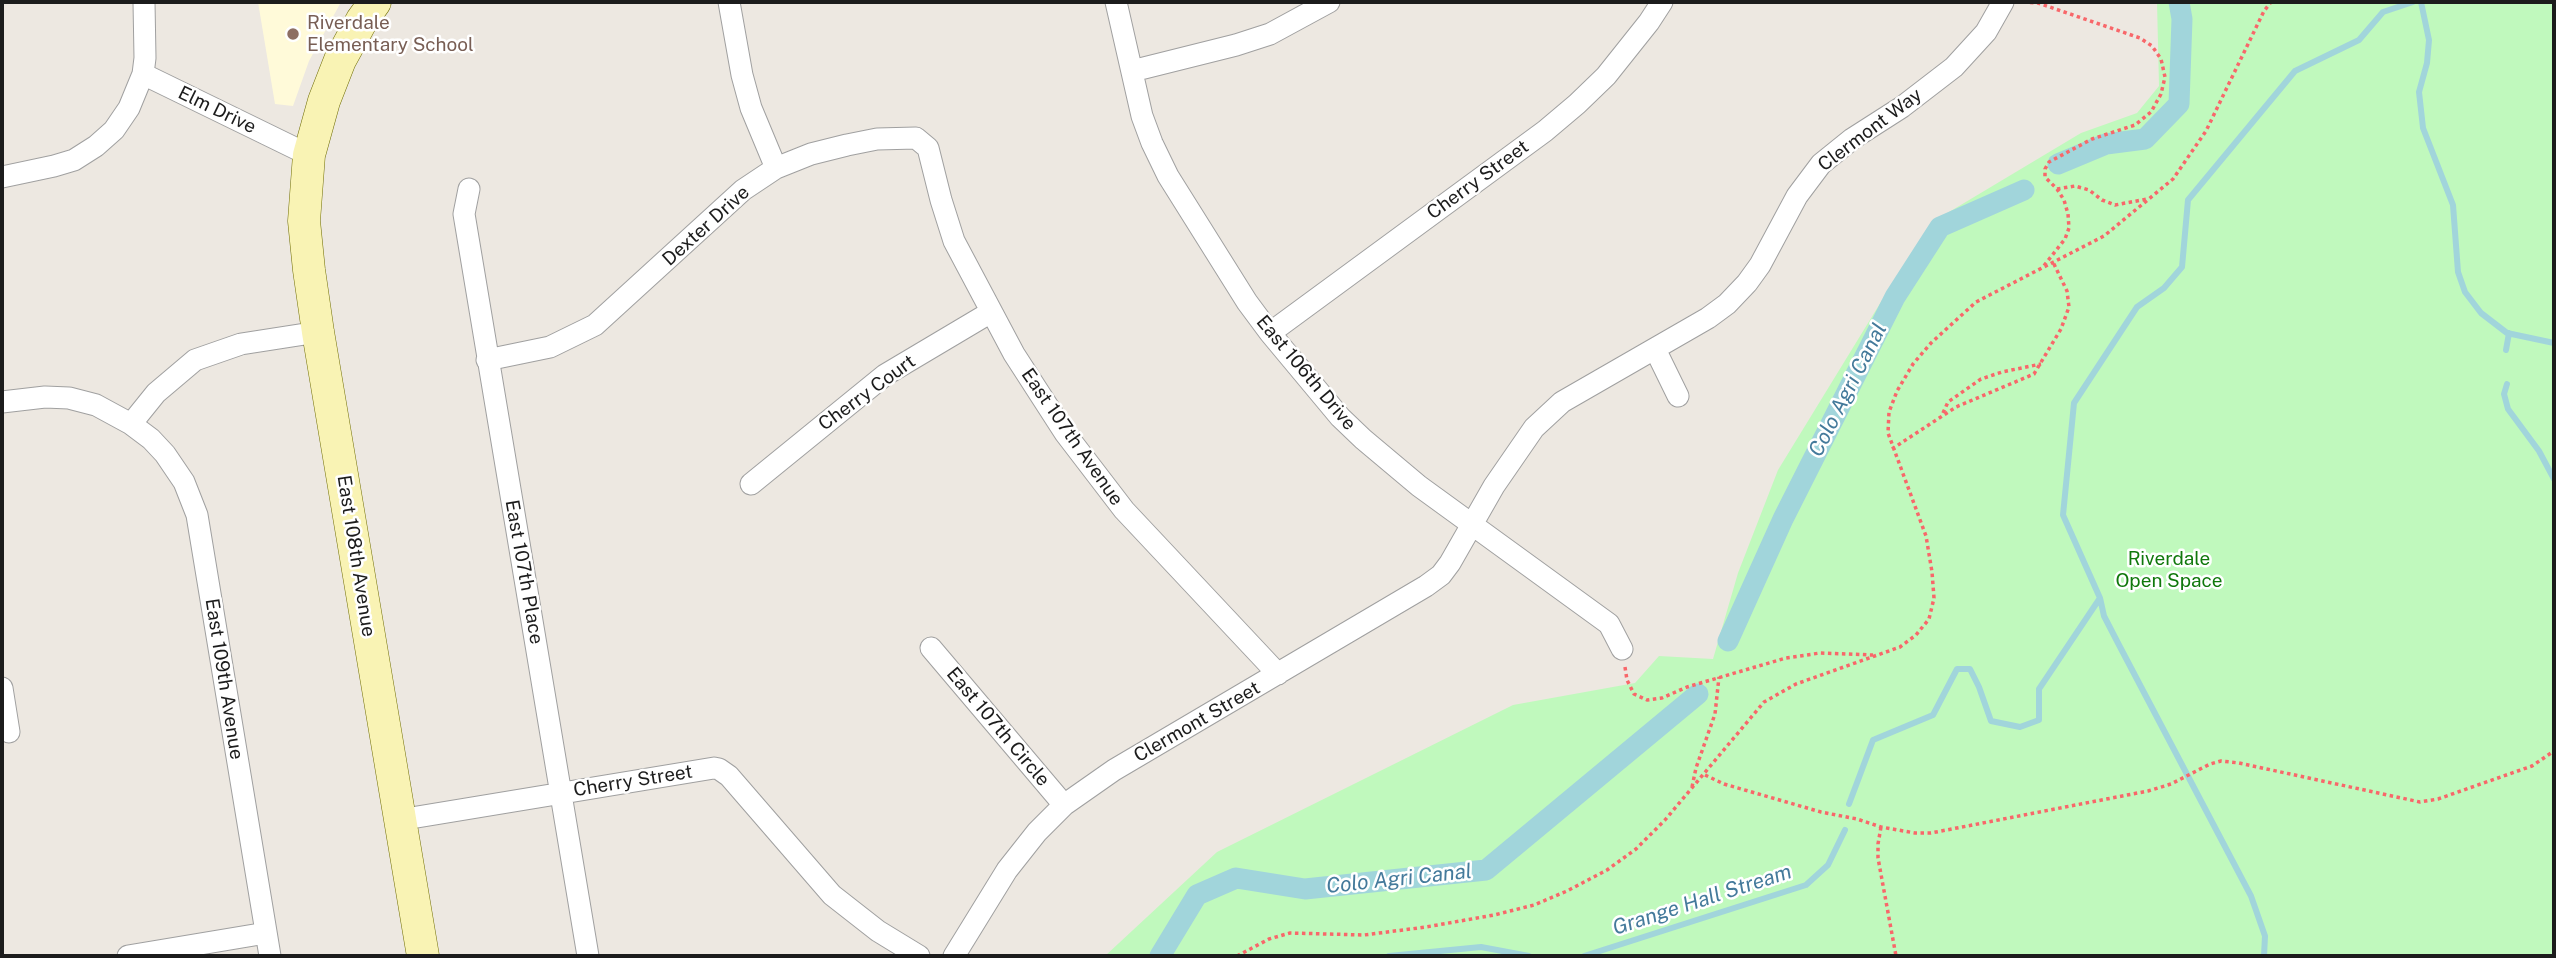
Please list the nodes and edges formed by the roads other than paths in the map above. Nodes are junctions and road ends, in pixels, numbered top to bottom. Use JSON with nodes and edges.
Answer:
{"nodes":[{"id":1,"x":144,"y":2,"type":"edge"},
{"id":2,"x":375,"y":2,"type":"edge"},
{"id":3,"x":729,"y":2,"type":"edge"},
{"id":4,"x":1116,"y":2,"type":"edge"},
{"id":5,"x":1329,"y":2,"type":"edge"},
{"id":6,"x":1662,"y":2,"type":"edge"},
{"id":7,"x":2003,"y":2,"type":"edge"},
{"id":8,"x":1132,"y":71,"type":"junction"},
{"id":9,"x":143,"y":74,"type":"junction"},
{"id":10,"x":309,"y":155,"type":"junction"},
{"id":11,"x":931,"y":159,"type":"joint"},
{"id":12,"x":776,"y":168,"type":"junction"},
{"id":13,"x":2,"y":177,"type":"edge"},
{"id":14,"x":469,"y":189,"type":"dead end"},
{"id":15,"x":991,"y":312,"type":"junction"},
{"id":16,"x":318,"y":332,"type":"junction"},
{"id":17,"x":1270,"y":333,"type":"junction"},
{"id":18,"x":1655,"y":349,"type":"junction"},
{"id":19,"x":488,"y":360,"type":"junction"},
{"id":20,"x":1678,"y":396,"type":"dead end"},
{"id":21,"x":2,"y":402,"type":"edge"},
{"id":22,"x":131,"y":424,"type":"junction"},
{"id":23,"x":751,"y":484,"type":"dead end"},
{"id":24,"x":1471,"y":523,"type":"junction"},
{"id":25,"x":932,"y":648,"type":"dead end"},
{"id":26,"x":1622,"y":649,"type":"road end"},
{"id":27,"x":1278,"y":674,"type":"junction"},
{"id":28,"x":2,"y":688,"type":"edge"},
{"id":29,"x":9,"y":732,"type":"dead end"},
{"id":30,"x":561,"y":793,"type":"junction"},
{"id":31,"x":1065,"y":805,"type":"junction"},
{"id":32,"x":399,"y":820,"type":"junction"},
{"id":33,"x":266,"y":933,"type":"junction"},
{"id":34,"x":128,"y":956,"type":"edge"},
{"id":35,"x":270,"y":956,"type":"edge"},
{"id":36,"x":423,"y":956,"type":"edge"},
{"id":37,"x":588,"y":956,"type":"edge"},
{"id":38,"x":919,"y":956,"type":"edge"},
{"id":39,"x":954,"y":956,"type":"edge"}],
"edges":[{"from":1,"to":9,"type":"street"},
{"from":2,"to":10,"type":"street"},
{"from":3,"to":12,"type":"street"},
{"from":4,"to":8,"type":"street","name":"East 106th Drive"},
{"from":5,"to":8,"type":"street"},
{"from":6,"to":17,"type":"street","name":"Cherry Street"},
{"from":7,"to":18,"type":"street","name":"Clermont Way"},
{"from":8,"to":17,"type":"street","name":"East 106th Drive"},
{"from":9,"to":10,"type":"street","name":"Elm Drive"},
{"from":9,"to":13,"type":"street"},
{"from":10,"to":16,"type":"street","name":"East 108th Avenue"},
{"from":11,"to":12,"type":"street","name":"Dexter Drive"},
{"from":11,"to":15,"type":"street","name":"East 107th Avenue"},
{"from":12,"to":19,"type":"street","name":"Dexter Drive"},
{"from":14,"to":19,"type":"street","name":"East 107th Place"},
{"from":15,"to":23,"type":"street","name":"Cherry Court"},
{"from":15,"to":27,"type":"street","name":"East 107th Avenue"},
{"from":16,"to":22,"type":"street"},
{"from":16,"to":32,"type":"street","name":"East 108th Avenue"},
{"from":17,"to":24,"type":"street","name":"East 106th Drive"},
{"from":18,"to":20,"type":"street"},
{"from":18,"to":24,"type":"street","name":"Clermont Way"},
{"from":19,"to":30,"type":"street","name":"East 107th Place"},
{"from":21,"to":22,"type":"street","name":"East 109th Avenue"},
{"from":22,"to":33,"type":"street","name":"East 109th Avenue"},
{"from":24,"to":26,"type":"street","name":"East 106th Drive"},
{"from":24,"to":27,"type":"street","name":"Clermont Street"},
{"from":25,"to":31,"type":"street","name":"East 107th Circle"},
{"from":27,"to":31,"type":"street","name":"Clermont Street"},
{"from":28,"to":29,"type":"street"},
{"from":30,"to":32,"type":"street","name":"Cherry Street"},
{"from":30,"to":37,"type":"street","name":"East 107th Place"},
{"from":30,"to":38,"type":"street","name":"Cherry Street"},
{"from":31,"to":39,"type":"street","name":"Clermont Street"},
{"from":32,"to":36,"type":"street","name":"East 108th Avenue"},
{"from":33,"to":34,"type":"street"},
{"from":33,"to":35,"type":"street","name":"East 109th Avenue"}]}
